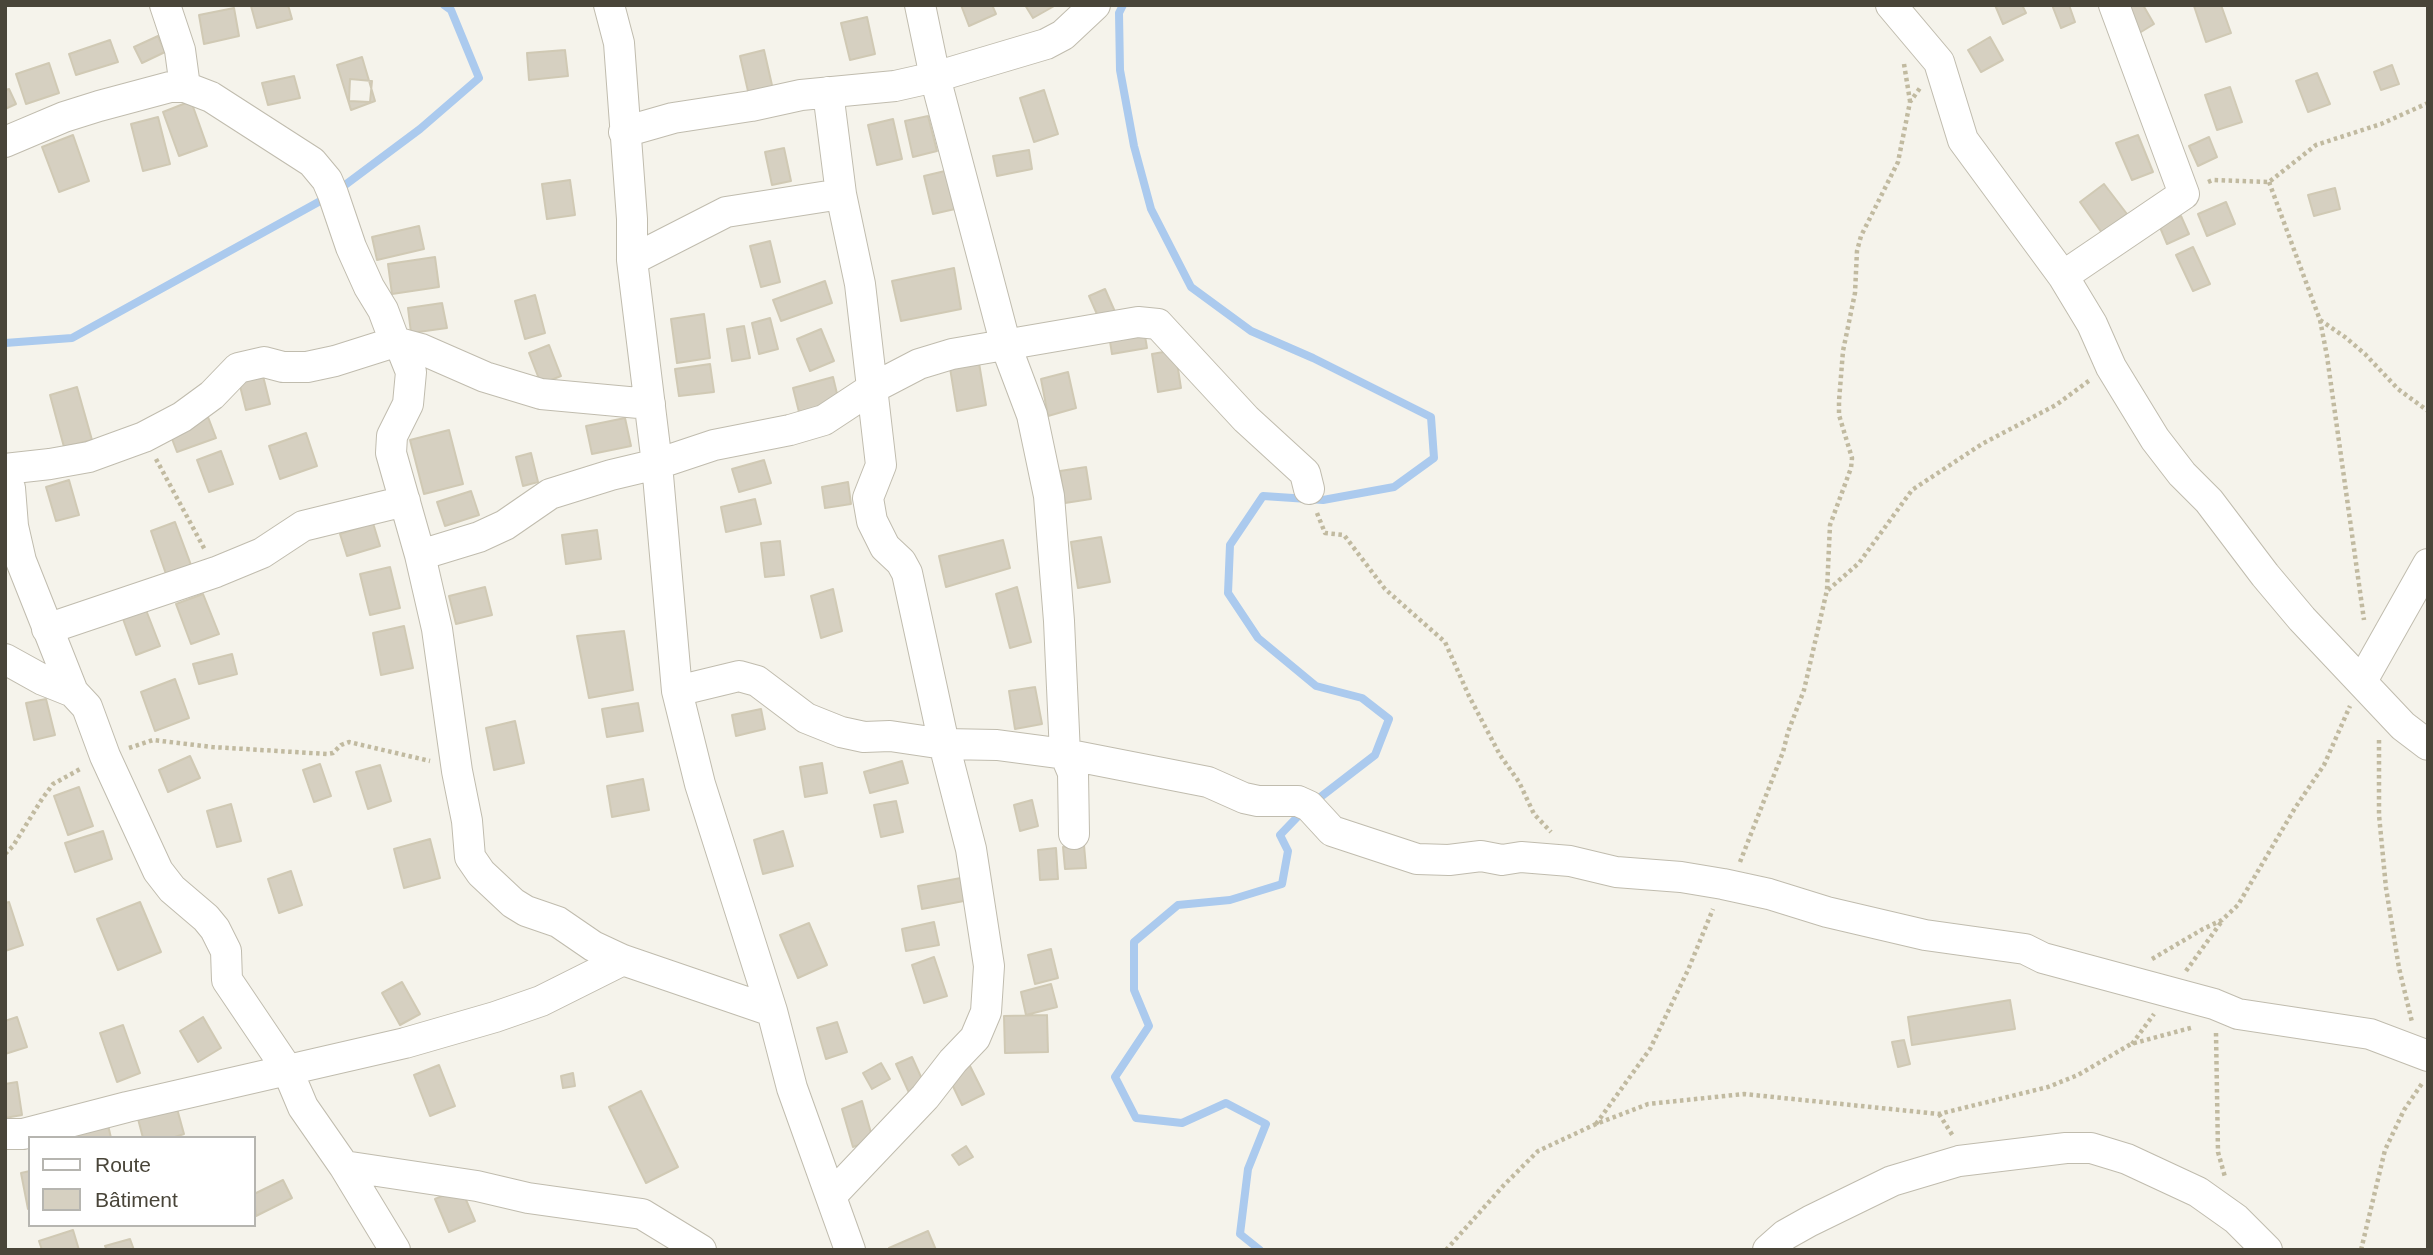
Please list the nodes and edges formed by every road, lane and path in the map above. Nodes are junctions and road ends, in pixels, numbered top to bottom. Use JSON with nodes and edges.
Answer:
{"nodes":[{"id":1,"x":165,"y":5,"type":"edge"},
{"id":2,"x":610,"y":5,"type":"edge"},
{"id":3,"x":920,"y":5,"type":"edge"},
{"id":4,"x":1095,"y":5,"type":"edge"},
{"id":5,"x":1891,"y":5,"type":"edge"},
{"id":6,"x":2114,"y":5,"type":"edge"},
{"id":7,"x":1940,"y":62,"type":"junction"},
{"id":8,"x":936,"y":77,"type":"junction"},
{"id":9,"x":185,"y":87,"type":"junction"},
{"id":10,"x":828,"y":92,"type":"junction"},
{"id":11,"x":2428,"y":103,"type":"edge"},
{"id":12,"x":624,"y":132,"type":"junction"},
{"id":13,"x":5,"y":142,"type":"edge"},
{"id":14,"x":2269,"y":182,"type":"junction"},
{"id":15,"x":841,"y":194,"type":"junction"},
{"id":16,"x":2184,"y":194,"type":"junction"},
{"id":17,"x":632,"y":260,"type":"junction"},
{"id":18,"x":2063,"y":276,"type":"junction"},
{"id":19,"x":2320,"y":320,"type":"junction"},
{"id":20,"x":395,"y":342,"type":"junction"},
{"id":21,"x":1006,"y":346,"type":"junction"},
{"id":22,"x":2112,"y":367,"type":"junction"},
{"id":23,"x":871,"y":388,"type":"junction"},
{"id":24,"x":650,"y":404,"type":"junction"},
{"id":25,"x":2428,"y":411,"type":"edge"},
{"id":26,"x":144,"y":437,"type":"junction"},
{"id":27,"x":657,"y":464,"type":"junction"},
{"id":28,"x":5,"y":469,"type":"edge"},
{"id":29,"x":5,"y":480,"type":"edge"},
{"id":30,"x":1312,"y":500,"type":"joint"},
{"id":31,"x":405,"y":501,"type":"junction"},
{"id":32,"x":420,"y":555,"type":"junction"},
{"id":33,"x":2428,"y":564,"type":"edge"},
{"id":34,"x":216,"y":572,"type":"junction"},
{"id":35,"x":1828,"y":590,"type":"junction"},
{"id":36,"x":47,"y":629,"type":"junction"},
{"id":37,"x":5,"y":659,"type":"edge"},
{"id":38,"x":2372,"y":679,"type":"junction"},
{"id":39,"x":677,"y":691,"type":"junction"},
{"id":40,"x":74,"y":692,"type":"junction"},
{"id":41,"x":944,"y":744,"type":"junction"},
{"id":42,"x":2428,"y":745,"type":"edge"},
{"id":43,"x":1065,"y":754,"type":"junction"},
{"id":44,"x":105,"y":756,"type":"junction"},
{"id":45,"x":457,"y":771,"type":"junction"},
{"id":46,"x":1074,"y":834,"type":"dead end"},
{"id":47,"x":5,"y":854,"type":"edge"},
{"id":48,"x":1570,"y":861,"type":"junction"},
{"id":49,"x":1723,"y":884,"type":"junction"},
{"id":50,"x":623,"y":960,"type":"junction"},
{"id":51,"x":2122,"y":978,"type":"junction"},
{"id":52,"x":772,"y":1011,"type":"junction"},
{"id":53,"x":2228,"y":1017,"type":"junction"},
{"id":54,"x":2424,"y":1055,"type":"edge"},
{"id":55,"x":287,"y":1069,"type":"junction"},
{"id":56,"x":1596,"y":1124,"type":"junction"},
{"id":57,"x":5,"y":1134,"type":"edge"},
{"id":58,"x":344,"y":1166,"type":"junction"},
{"id":59,"x":831,"y":1196,"type":"junction"},
{"id":60,"x":2236,"y":1219,"type":"junction"},
{"id":61,"x":395,"y":1250,"type":"edge"},
{"id":62,"x":701,"y":1250,"type":"edge"},
{"id":63,"x":850,"y":1250,"type":"edge"},
{"id":64,"x":1446,"y":1250,"type":"edge"},
{"id":65,"x":1768,"y":1250,"type":"edge"},
{"id":66,"x":2266,"y":1250,"type":"edge"},
{"id":67,"x":2361,"y":1250,"type":"edge"}],
"edges":[{"from":1,"to":9,"type":"street"},
{"from":2,"to":12,"type":"street"},
{"from":3,"to":8,"type":"street"},
{"from":4,"to":8,"type":"street"},
{"from":5,"to":7,"type":"street"},
{"from":6,"to":16,"type":"street"},
{"from":7,"to":18,"type":"street"},
{"from":7,"to":35,"type":"path"},
{"from":8,"to":10,"type":"street"},
{"from":8,"to":21,"type":"street"},
{"from":9,"to":13,"type":"street"},
{"from":9,"to":20,"type":"street"},
{"from":10,"to":12,"type":"street"},
{"from":10,"to":15,"type":"street"},
{"from":11,"to":14,"type":"path"},
{"from":12,"to":17,"type":"street"},
{"from":14,"to":16,"type":"path"},
{"from":14,"to":19,"type":"path"},
{"from":15,"to":17,"type":"street"},
{"from":15,"to":23,"type":"street"},
{"from":16,"to":18,"type":"street"},
{"from":17,"to":24,"type":"street"},
{"from":18,"to":22,"type":"street"},
{"from":19,"to":25,"type":"path"},
{"from":19,"to":38,"type":"path"},
{"from":20,"to":24,"type":"street"},
{"from":20,"to":26,"type":"street"},
{"from":20,"to":31,"type":"street"},
{"from":21,"to":23,"type":"street"},
{"from":21,"to":30,"type":"street"},
{"from":21,"to":43,"type":"street"},
{"from":22,"to":35,"type":"path"},
{"from":22,"to":38,"type":"street"},
{"from":23,"to":27,"type":"street"},
{"from":23,"to":41,"type":"street"},
{"from":24,"to":27,"type":"street"},
{"from":26,"to":28,"type":"street"},
{"from":26,"to":34,"type":"path"},
{"from":27,"to":32,"type":"street"},
{"from":27,"to":39,"type":"street"},
{"from":29,"to":36,"type":"street"},
{"from":30,"to":48,"type":"path"},
{"from":31,"to":32,"type":"street"},
{"from":31,"to":34,"type":"street"},
{"from":32,"to":45,"type":"street"},
{"from":33,"to":38,"type":"street"},
{"from":34,"to":36,"type":"street"},
{"from":35,"to":49,"type":"path"},
{"from":36,"to":40,"type":"street"},
{"from":37,"to":40,"type":"street"},
{"from":38,"to":42,"type":"street"},
{"from":38,"to":51,"type":"path"},
{"from":38,"to":54,"type":"path"},
{"from":39,"to":41,"type":"street"},
{"from":39,"to":52,"type":"street"},
{"from":40,"to":44,"type":"street"},
{"from":41,"to":43,"type":"street"},
{"from":41,"to":59,"type":"street"},
{"from":43,"to":46,"type":"street"},
{"from":43,"to":48,"type":"street"},
{"from":44,"to":45,"type":"path"},
{"from":44,"to":47,"type":"path"},
{"from":44,"to":55,"type":"street"},
{"from":45,"to":50,"type":"street"},
{"from":48,"to":49,"type":"street"},
{"from":49,"to":51,"type":"street"},
{"from":49,"to":56,"type":"path"},
{"from":50,"to":52,"type":"street"},
{"from":50,"to":55,"type":"street"},
{"from":51,"to":53,"type":"street"},
{"from":52,"to":59,"type":"street"},
{"from":53,"to":54,"type":"street"},
{"from":53,"to":56,"type":"path"},
{"from":53,"to":60,"type":"path"},
{"from":54,"to":67,"type":"path"},
{"from":55,"to":57,"type":"street"},
{"from":55,"to":58,"type":"street"},
{"from":56,"to":64,"type":"path"},
{"from":58,"to":61,"type":"street"},
{"from":58,"to":62,"type":"street"},
{"from":59,"to":63,"type":"street"},
{"from":60,"to":65,"type":"street"},
{"from":60,"to":66,"type":"street"}]}
